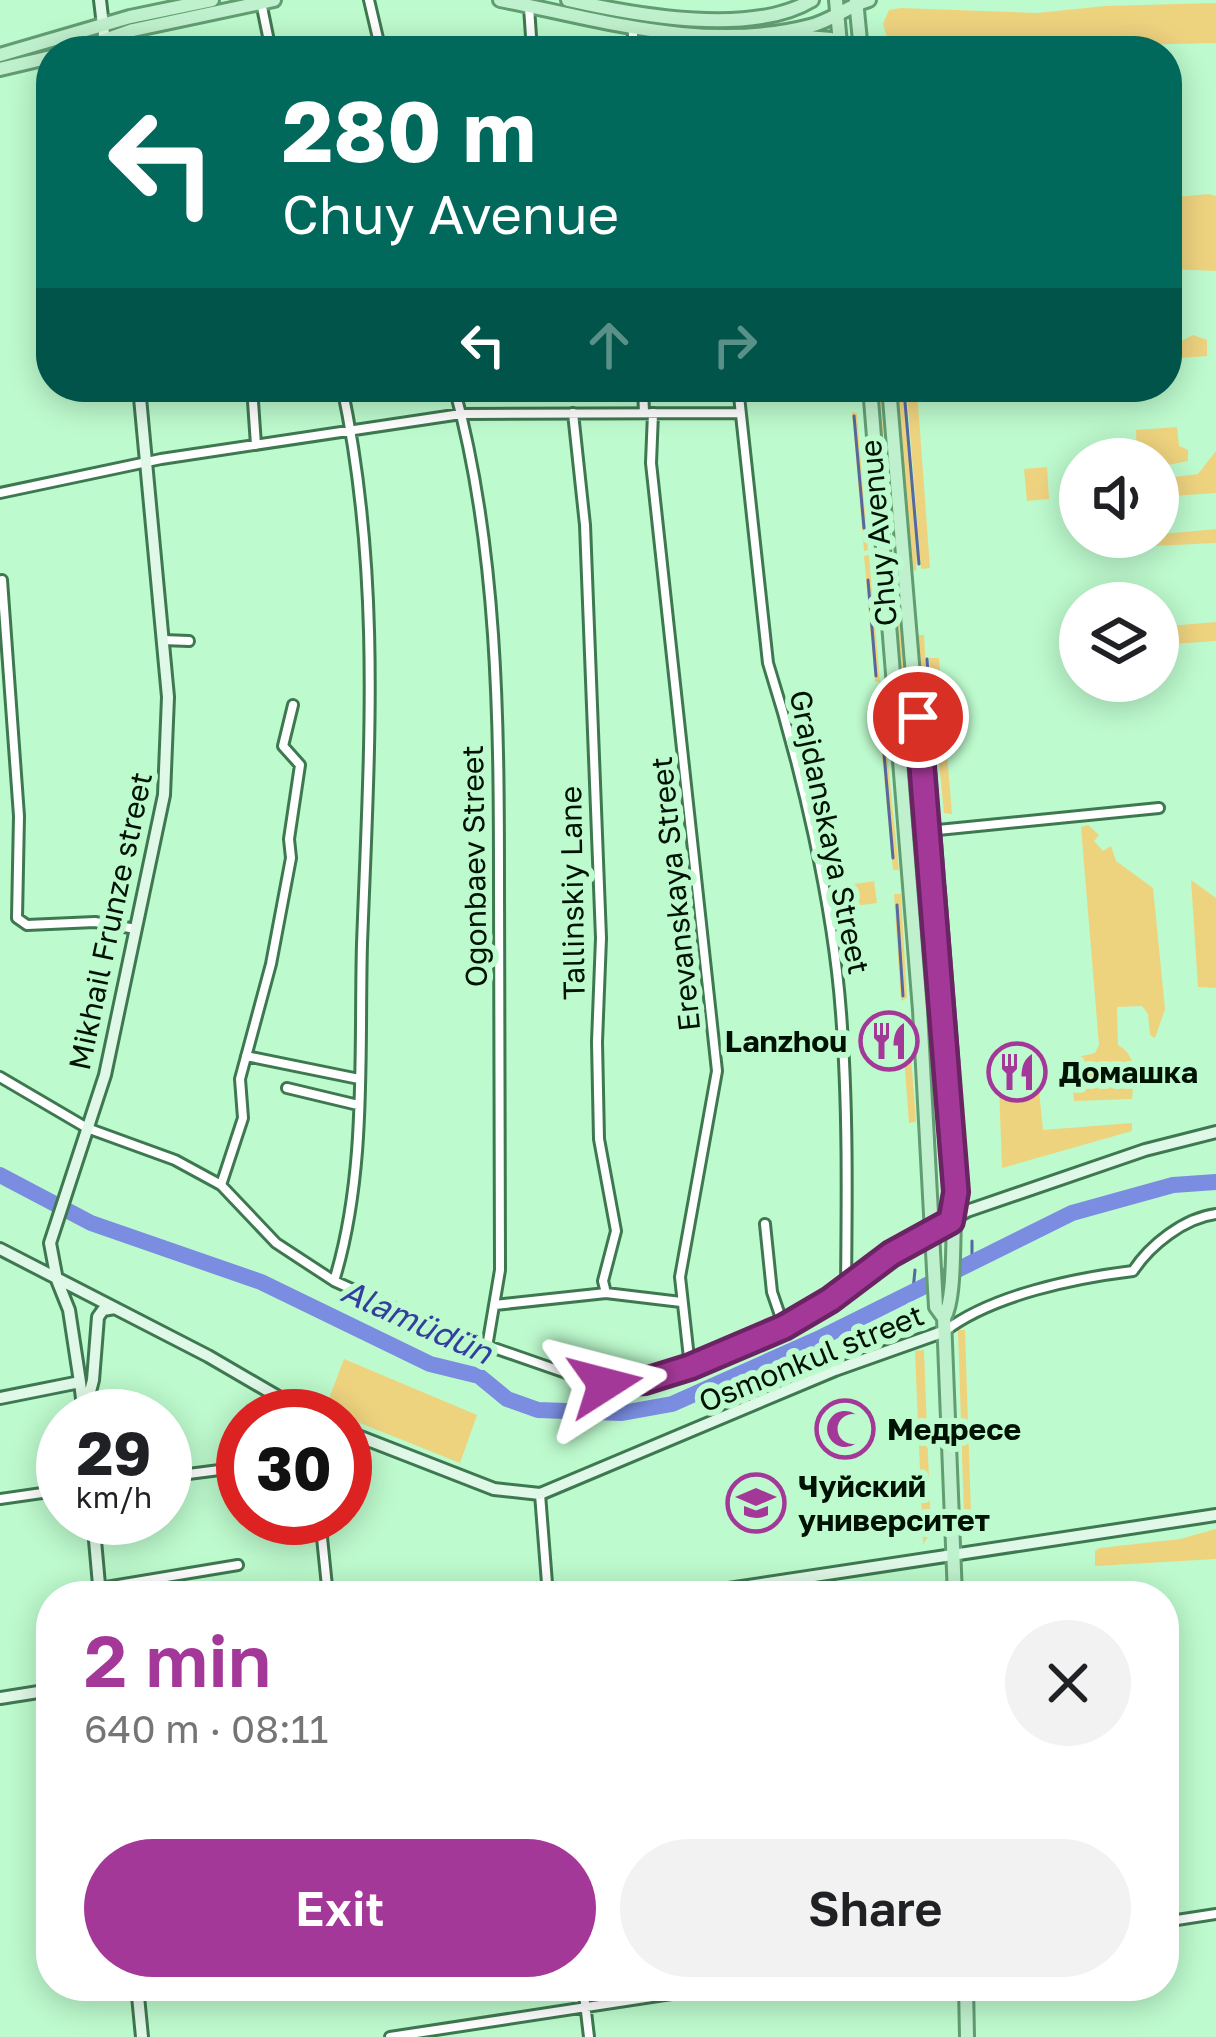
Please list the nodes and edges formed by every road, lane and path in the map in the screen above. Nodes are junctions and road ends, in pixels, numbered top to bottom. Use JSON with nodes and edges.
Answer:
{"nodes":[{"id":1,"x":100,"y":0,"type":"edge"},
{"id":2,"x":212,"y":0,"type":"edge"},
{"id":3,"x":369,"y":0,"type":"edge"},
{"id":4,"x":500,"y":0,"type":"edge"},
{"id":5,"x":568,"y":0,"type":"edge"},
{"id":6,"x":812,"y":0,"type":"edge"},
{"id":7,"x":267,"y":1,"type":"edge"},
{"id":8,"x":860,"y":1,"type":"edge"},
{"id":9,"x":529,"y":5,"type":"junction"},
{"id":10,"x":837,"y":7,"type":"edge"},
{"id":11,"x":633,"y":29,"type":"junction"},
{"id":12,"x":763,"y":32,"type":"junction"},
{"id":13,"x":105,"y":36,"type":"edge"},
{"id":14,"x":113,"y":36,"type":"edge"},
{"id":15,"x":114,"y":36,"type":"edge"},
{"id":16,"x":270,"y":36,"type":"edge"},
{"id":17,"x":377,"y":36,"type":"edge"},
{"id":18,"x":531,"y":36,"type":"edge"},
{"id":19,"x":633,"y":36,"type":"edge"},
{"id":20,"x":679,"y":36,"type":"edge"},
{"id":21,"x":745,"y":36,"type":"edge"},
{"id":22,"x":802,"y":36,"type":"edge"},
{"id":23,"x":861,"y":36,"type":"edge"},
{"id":24,"x":36,"y":50,"type":"edge"},
{"id":25,"x":0,"y":55,"type":"edge"},
{"id":26,"x":36,"y":61,"type":"edge"},
{"id":27,"x":0,"y":69,"type":"edge"},
{"id":28,"x":140,"y":402,"type":"edge"},
{"id":29,"x":253,"y":402,"type":"edge"},
{"id":30,"x":345,"y":402,"type":"edge"},
{"id":31,"x":458,"y":402,"type":"edge"},
{"id":32,"x":646,"y":402,"type":"edge"},
{"id":33,"x":739,"y":402,"type":"edge"},
{"id":34,"x":871,"y":402,"type":"edge"},
{"id":35,"x":890,"y":402,"type":"edge"},
{"id":36,"x":573,"y":413,"type":"junction"},
{"id":37,"x":649,"y":413,"type":"junction"},
{"id":38,"x":740,"y":413,"type":"junction"},
{"id":39,"x":461,"y":414,"type":"junction"},
{"id":40,"x":351,"y":429,"type":"junction"},
{"id":41,"x":256,"y":445,"type":"junction"},
{"id":42,"x":146,"y":462,"type":"junction"},
{"id":43,"x":0,"y":493,"type":"edge"},
{"id":44,"x":904,"y":560,"type":"junction"},
{"id":45,"x":882,"y":562,"type":"junction"},
{"id":46,"x":2,"y":580,"type":"edge"},
{"id":47,"x":164,"y":640,"type":"junction"},
{"id":48,"x":189,"y":641,"type":"dead end"},
{"id":49,"x":293,"y":705,"type":"dead end"},
{"id":50,"x":1159,"y":808,"type":"dead end"},
{"id":51,"x":928,"y":831,"type":"junction"},
{"id":52,"x":138,"y":929,"type":"junction"},
{"id":53,"x":246,"y":1056,"type":"junction"},
{"id":54,"x":0,"y":1077,"type":"edge"},
{"id":55,"x":359,"y":1079,"type":"junction"},
{"id":56,"x":287,"y":1088,"type":"dead end"},
{"id":57,"x":358,"y":1105,"type":"junction"},
{"id":58,"x":87,"y":1128,"type":"junction"},
{"id":59,"x":1216,"y":1132,"type":"edge"},
{"id":60,"x":221,"y":1185,"type":"junction"},
{"id":61,"x":1216,"y":1214,"type":"edge"},
{"id":62,"x":951,"y":1221,"type":"junction"},
{"id":63,"x":765,"y":1224,"type":"dead end"},
{"id":64,"x":933,"y":1231,"type":"junction"},
{"id":65,"x":0,"y":1250,"type":"edge"},
{"id":66,"x":57,"y":1280,"type":"junction"},
{"id":67,"x":334,"y":1281,"type":"junction"},
{"id":68,"x":846,"y":1289,"type":"junction"},
{"id":69,"x":606,"y":1293,"type":"junction"},
{"id":70,"x":681,"y":1301,"type":"junction"},
{"id":71,"x":495,"y":1305,"type":"junction"},
{"id":72,"x":115,"y":1308,"type":"junction"},
{"id":73,"x":942,"y":1318,"type":"junction"},
{"id":74,"x":784,"y":1327,"type":"junction"},
{"id":75,"x":487,"y":1347,"type":"junction"},
{"id":76,"x":690,"y":1367,"type":"junction"},
{"id":77,"x":80,"y":1382,"type":"junction"},
{"id":78,"x":81,"y":1389,"type":"edge"},
{"id":79,"x":91,"y":1389,"type":"edge"},
{"id":80,"x":264,"y":1389,"type":"edge"},
{"id":81,"x":0,"y":1398,"type":"edge"},
{"id":82,"x":372,"y":1441,"type":"edge"},
{"id":83,"x":36,"y":1494,"type":"edge"},
{"id":84,"x":540,"y":1494,"type":"junction"},
{"id":85,"x":0,"y":1499,"type":"edge"},
{"id":86,"x":1216,"y":1515,"type":"edge"},
{"id":87,"x":96,"y":1545,"type":"edge"},
{"id":88,"x":323,"y":1545,"type":"edge"},
{"id":89,"x":953,"y":1554,"type":"junction"},
{"id":90,"x":238,"y":1565,"type":"dead end"},
{"id":91,"x":99,"y":1581,"type":"edge"},
{"id":92,"x":156,"y":1581,"type":"edge"},
{"id":93,"x":326,"y":1581,"type":"edge"},
{"id":94,"x":547,"y":1581,"type":"edge"},
{"id":95,"x":779,"y":1581,"type":"edge"},
{"id":96,"x":954,"y":1581,"type":"edge"},
{"id":97,"x":36,"y":1692,"type":"edge"},
{"id":98,"x":0,"y":1698,"type":"edge"},
{"id":99,"x":1216,"y":1914,"type":"edge"},
{"id":100,"x":1179,"y":1920,"type":"edge"},
{"id":101,"x":138,"y":2001,"type":"edge"},
{"id":102,"x":586,"y":2001,"type":"edge"},
{"id":103,"x":631,"y":2001,"type":"edge"},
{"id":104,"x":966,"y":2001,"type":"edge"},
{"id":105,"x":587,"y":2008,"type":"junction"},
{"id":106,"x":142,"y":2037,"type":"edge"},
{"id":107,"x":390,"y":2037,"type":"edge"},
{"id":108,"x":589,"y":2037,"type":"edge"},
{"id":109,"x":967,"y":2037,"type":"edge"}],
"edges":[{"from":1,"to":13,"type":"street"},
{"from":2,"to":14,"type":"main road"},
{"from":3,"to":17,"type":"street"},
{"from":4,"to":9,"type":"main road"},
{"from":5,"to":6,"type":"main road"},
{"from":7,"to":15,"type":"main road"},
{"from":7,"to":16,"type":"street"},
{"from":8,"to":10,"type":"main road"},
{"from":8,"to":23,"type":"main road"},
{"from":9,"to":11,"type":"main road"},
{"from":9,"to":18,"type":"street"},
{"from":10,"to":12,"type":"main road"},
{"from":11,"to":19,"type":"street"},
{"from":11,"to":20,"type":"main road"},
{"from":12,"to":21,"type":"main road"},
{"from":12,"to":22,"type":"main road"},
{"from":24,"to":25,"type":"main road"},
{"from":26,"to":27,"type":"main road"},
{"from":28,"to":42,"type":"street","name":"Mikhail Frunze street"},
{"from":29,"to":41,"type":"street"},
{"from":30,"to":40,"type":"street"},
{"from":31,"to":39,"type":"street","name":"Ogonbaev Street"},
{"from":32,"to":37,"type":"street","name":"Erevanskaya Street"},
{"from":33,"to":38,"type":"street","name":"Grajdanskaya Street"},
{"from":34,"to":45,"type":"main road","name":"Chuy Avenue"},
{"from":35,"to":44,"type":"main road","name":"Chuy Avenue"},
{"from":36,"to":37,"type":"street"},
{"from":36,"to":39,"type":"street"},
{"from":36,"to":69,"type":"street","name":"Tallinskiy Lane"},
{"from":37,"to":38,"type":"street"},
{"from":37,"to":70,"type":"street","name":"Erevanskaya Street"},
{"from":38,"to":68,"type":"street","name":"Grajdanskaya Street"},
{"from":39,"to":40,"type":"street"},
{"from":39,"to":71,"type":"street","name":"Ogonbaev Street"},
{"from":40,"to":41,"type":"street"},
{"from":40,"to":55,"type":"street"},
{"from":41,"to":42,"type":"street"},
{"from":42,"to":43,"type":"street"},
{"from":42,"to":47,"type":"street","name":"Mikhail Frunze street"},
{"from":44,"to":45,"type":"main road"},
{"from":44,"to":51,"type":"main road","name":"Chuy Avenue"},
{"from":45,"to":64,"type":"main road","name":"Chuy Avenue"},
{"from":46,"to":52,"type":"street"},
{"from":47,"to":48,"type":"street"},
{"from":47,"to":52,"type":"street","name":"Mikhail Frunze street"},
{"from":49,"to":53,"type":"street"},
{"from":50,"to":51,"type":"street"},
{"from":51,"to":62,"type":"main road","name":"Chuy Avenue"},
{"from":52,"to":58,"type":"street","name":"Mikhail Frunze street"},
{"from":53,"to":55,"type":"street"},
{"from":53,"to":60,"type":"street"},
{"from":54,"to":58,"type":"street"},
{"from":55,"to":57,"type":"street"},
{"from":56,"to":57,"type":"street"},
{"from":57,"to":67,"type":"street"},
{"from":58,"to":60,"type":"street"},
{"from":58,"to":66,"type":"street","name":"Mikhail Frunze street"},
{"from":59,"to":62,"type":"street"},
{"from":60,"to":67,"type":"street"},
{"from":61,"to":73,"type":"street","name":"Osmonkul street"},
{"from":62,"to":64,"type":"street"},
{"from":62,"to":73,"type":"main road","name":"Chuy Avenue"},
{"from":63,"to":74,"type":"street"},
{"from":64,"to":68,"type":"street"},
{"from":64,"to":73,"type":"main road","name":"Chuy Avenue"},
{"from":65,"to":66,"type":"street"},
{"from":66,"to":72,"type":"street"},
{"from":66,"to":77,"type":"street","name":"Mikhail Frunze street"},
{"from":67,"to":75,"type":"street"},
{"from":68,"to":74,"type":"street"},
{"from":69,"to":70,"type":"street"},
{"from":69,"to":71,"type":"street"},
{"from":70,"to":76,"type":"street","name":"Erevanskaya Street"},
{"from":71,"to":75,"type":"street","name":"Ogonbaev Street"},
{"from":72,"to":79,"type":"street","name":"Mikhail Frunze street"},
{"from":72,"to":80,"type":"street"},
{"from":73,"to":84,"type":"street","name":"Osmonkul street"},
{"from":73,"to":89,"type":"main road","name":"Chuy Avenue"},
{"from":74,"to":76,"type":"street"},
{"from":75,"to":76,"type":"street"},
{"from":77,"to":78,"type":"street","name":"Mikhail Frunze street"},
{"from":77,"to":81,"type":"street"},
{"from":82,"to":84,"type":"street"},
{"from":83,"to":85,"type":"street"},
{"from":84,"to":94,"type":"street"},
{"from":86,"to":89,"type":"street"},
{"from":87,"to":91,"type":"street"},
{"from":88,"to":93,"type":"street"},
{"from":89,"to":95,"type":"street"},
{"from":89,"to":96,"type":"main road","name":"Chuy Avenue"},
{"from":90,"to":92,"type":"street"},
{"from":97,"to":98,"type":"street"},
{"from":99,"to":100,"type":"street"},
{"from":101,"to":106,"type":"street"},
{"from":102,"to":105,"type":"street"},
{"from":103,"to":105,"type":"street"},
{"from":104,"to":109,"type":"main road"},
{"from":105,"to":107,"type":"street"},
{"from":105,"to":108,"type":"street"}]}
